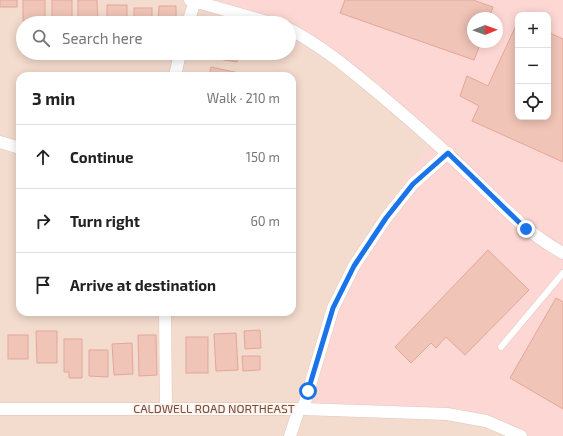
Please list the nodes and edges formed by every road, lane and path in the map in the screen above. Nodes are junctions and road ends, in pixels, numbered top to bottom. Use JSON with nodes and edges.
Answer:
{"nodes":[{"id":1,"x":193,"y":1,"type":"edge"},
{"id":2,"x":190,"y":16,"type":"edge"},
{"id":3,"x":246,"y":16,"type":"edge"},
{"id":4,"x":296,"y":32,"type":"edge"},
{"id":5,"x":178,"y":60,"type":"edge"},
{"id":6,"x":176,"y":72,"type":"edge"},
{"id":7,"x":0,"y":142,"type":"edge"},
{"id":8,"x":16,"y":147,"type":"edge"},
{"id":9,"x":448,"y":153,"type":"junction"},
{"id":10,"x":563,"y":253,"type":"edge"},
{"id":11,"x":563,"y":273,"type":"edge"},
{"id":12,"x":165,"y":316,"type":"edge"},
{"id":13,"x":500,"y":347,"type":"dead end"},
{"id":14,"x":166,"y":408,"type":"junction"},
{"id":15,"x":0,"y":409,"type":"edge"},
{"id":16,"x":301,"y":409,"type":"junction"},
{"id":17,"x":290,"y":436,"type":"edge"},
{"id":18,"x":521,"y":436,"type":"edge"}],
"edges":[{"from":1,"to":2,"type":"street"},
{"from":1,"to":3,"type":"street"},
{"from":4,"to":9,"type":"street"},
{"from":5,"to":6,"type":"street"},
{"from":7,"to":8,"type":"street"},
{"from":9,"to":10,"type":"street"},
{"from":9,"to":16,"type":"street"},
{"from":11,"to":13,"type":"lane"},
{"from":12,"to":14,"type":"street"},
{"from":14,"to":15,"type":"street","name":"CALDWELL ROAD NORTHEAST"},
{"from":14,"to":16,"type":"street","name":"CALDWELL ROAD NORTHEAST"},
{"from":16,"to":17,"type":"street"},
{"from":16,"to":18,"type":"street","name":"CALDWELL ROAD NORTHEAST"}]}
